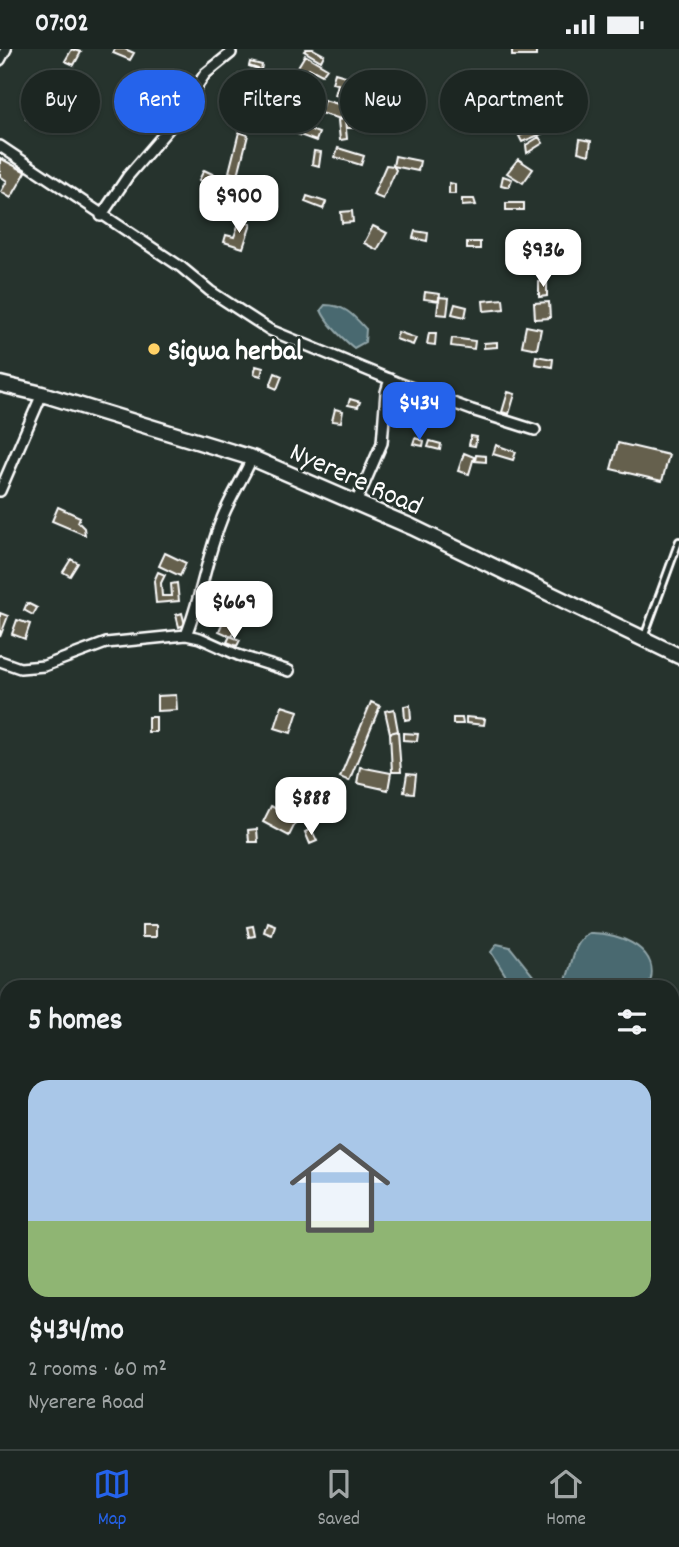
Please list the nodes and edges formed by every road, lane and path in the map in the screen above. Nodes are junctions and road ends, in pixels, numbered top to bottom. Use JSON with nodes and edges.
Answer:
{"nodes":[{"id":1,"x":6,"y":49,"type":"edge"},
{"id":2,"x":231,"y":53,"type":"dead end"},
{"id":3,"x":0,"y":60,"type":"edge"},
{"id":4,"x":0,"y":146,"type":"edge"},
{"id":5,"x":101,"y":216,"type":"junction"},
{"id":6,"x":390,"y":379,"type":"junction"},
{"id":7,"x":0,"y":384,"type":"edge"},
{"id":8,"x":42,"y":394,"type":"junction"},
{"id":9,"x":535,"y":430,"type":"dead end"},
{"id":10,"x":252,"y":458,"type":"junction"},
{"id":11,"x":0,"y":491,"type":"edge"},
{"id":12,"x":356,"y":503,"type":"junction"},
{"id":13,"x":679,"y":541,"type":"edge"},
{"id":14,"x":186,"y":635,"type":"junction"},
{"id":15,"x":644,"y":638,"type":"junction"},
{"id":16,"x":679,"y":656,"type":"edge"},
{"id":17,"x":0,"y":661,"type":"edge"},
{"id":18,"x":289,"y":671,"type":"dead end"}],
"edges":[{"from":1,"to":3,"type":"street"},
{"from":2,"to":5,"type":"street"},
{"from":4,"to":5,"type":"street"},
{"from":5,"to":6,"type":"street"},
{"from":6,"to":9,"type":"street"},
{"from":6,"to":12,"type":"street"},
{"from":7,"to":8,"type":"main road","name":"Nyerere Road"},
{"from":8,"to":10,"type":"main road","name":"Nyerere Road"},
{"from":8,"to":11,"type":"street"},
{"from":10,"to":12,"type":"main road","name":"Nyerere Road"},
{"from":10,"to":14,"type":"street"},
{"from":12,"to":15,"type":"main road","name":"Nyerere Road"},
{"from":13,"to":15,"type":"lane"},
{"from":14,"to":17,"type":"street"},
{"from":14,"to":18,"type":"street"},
{"from":15,"to":16,"type":"main road","name":"Nyerere Road"}]}
